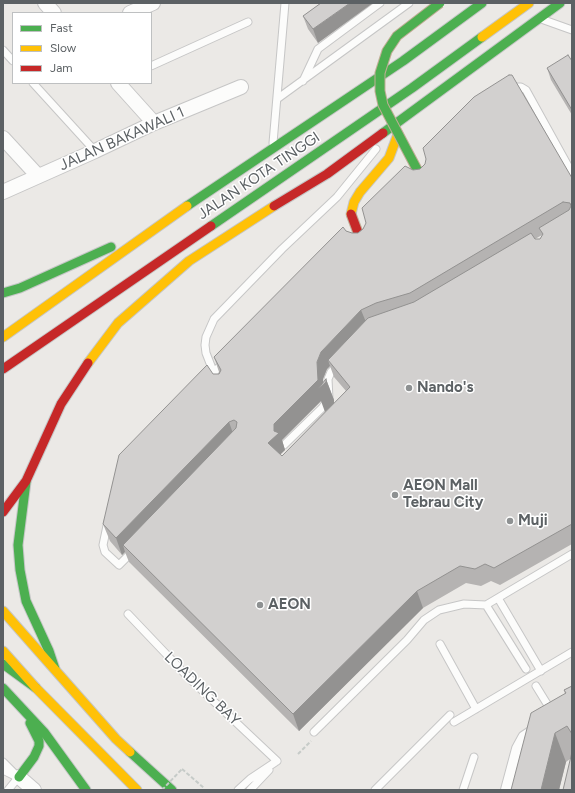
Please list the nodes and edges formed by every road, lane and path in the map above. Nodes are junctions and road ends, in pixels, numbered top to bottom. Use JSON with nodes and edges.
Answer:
{"nodes":[{"id":1,"x":45,"y":3,"type":"edge"},
{"id":2,"x":153,"y":3,"type":"edge"},
{"id":3,"x":285,"y":3,"type":"edge"},
{"id":4,"x":380,"y":3,"type":"edge"},
{"id":5,"x":409,"y":3,"type":"edge"},
{"id":6,"x":440,"y":3,"type":"edge"},
{"id":7,"x":482,"y":3,"type":"edge"},
{"id":8,"x":529,"y":3,"type":"edge"},
{"id":9,"x":560,"y":3,"type":"edge"},
{"id":10,"x":53,"y":12,"type":"edge"},
{"id":11,"x":132,"y":12,"type":"edge"},
{"id":12,"x":539,"y":18,"type":"junction"},
{"id":13,"x":248,"y":22,"type":"dead end"},
{"id":14,"x":572,"y":30,"type":"edge"},
{"id":15,"x":3,"y":50,"type":"edge"},
{"id":16,"x":12,"y":60,"type":"edge"},
{"id":17,"x":152,"y":66,"type":"edge"},
{"id":18,"x":303,"y":81,"type":"junction"},
{"id":19,"x":34,"y":84,"type":"edge"},
{"id":20,"x":119,"y":84,"type":"edge"},
{"id":21,"x":241,"y":87,"type":"dead end"},
{"id":22,"x":412,"y":88,"type":"junction"},
{"id":23,"x":503,"y":92,"type":"edge"},
{"id":24,"x":277,"y":99,"type":"junction"},
{"id":25,"x":154,"y":123,"type":"junction"},
{"id":26,"x":396,"y":124,"type":"junction"},
{"id":27,"x":366,"y":131,"type":"dead end"},
{"id":28,"x":398,"y":134,"type":"junction"},
{"id":29,"x":3,"y":138,"type":"edge"},
{"id":30,"x":272,"y":149,"type":"junction"},
{"id":31,"x":94,"y":151,"type":"junction"},
{"id":32,"x":322,"y":165,"type":"dead end"},
{"id":33,"x":421,"y":166,"type":"edge"},
{"id":34,"x":572,"y":173,"type":"edge"},
{"id":35,"x":38,"y":176,"type":"junction"},
{"id":36,"x":420,"y":176,"type":"edge"},
{"id":37,"x":410,"y":177,"type":"edge"},
{"id":38,"x":3,"y":192,"type":"edge"},
{"id":39,"x":289,"y":196,"type":"junction"},
{"id":40,"x":365,"y":222,"type":"edge"},
{"id":41,"x":153,"y":229,"type":"junction"},
{"id":42,"x":348,"y":238,"type":"edge"},
{"id":43,"x":360,"y":238,"type":"edge"},
{"id":44,"x":3,"y":293,"type":"edge"},
{"id":45,"x":3,"y":337,"type":"edge"},
{"id":46,"x":230,"y":355,"type":"edge"},
{"id":47,"x":342,"y":360,"type":"edge"},
{"id":48,"x":3,"y":369,"type":"edge"},
{"id":49,"x":213,"y":372,"type":"junction"},
{"id":50,"x":219,"y":382,"type":"edge"},
{"id":51,"x":203,"y":384,"type":"edge"},
{"id":52,"x":284,"y":445,"type":"dead end"},
{"id":53,"x":26,"y":481,"type":"junction"},
{"id":54,"x":3,"y":512,"type":"edge"},
{"id":55,"x":109,"y":515,"type":"edge"},
{"id":56,"x":137,"y":546,"type":"edge"},
{"id":57,"x":572,"y":554,"type":"edge"},
{"id":58,"x":498,"y":598,"type":"junction"},
{"id":59,"x":486,"y":604,"type":"junction"},
{"id":60,"x":3,"y":611,"type":"edge"},
{"id":61,"x":128,"y":614,"type":"dead end"},
{"id":62,"x":440,"y":644,"type":"dead end"},
{"id":63,"x":3,"y":651,"type":"edge"},
{"id":64,"x":572,"y":652,"type":"edge"},
{"id":65,"x":3,"y":664,"type":"edge"},
{"id":66,"x":54,"y":669,"type":"junction"},
{"id":67,"x":526,"y":669,"type":"dead end"},
{"id":68,"x":541,"y":671,"type":"junction"},
{"id":69,"x":536,"y":686,"type":"dead end"},
{"id":70,"x":3,"y":688,"type":"edge"},
{"id":71,"x":36,"y":688,"type":"junction"},
{"id":72,"x":572,"y":707,"type":"edge"},
{"id":73,"x":476,"y":709,"type":"junction"},
{"id":74,"x":26,"y":712,"type":"junction"},
{"id":75,"x":555,"y":717,"type":"junction"},
{"id":76,"x":314,"y":732,"type":"dead end"},
{"id":77,"x":307,"y":737,"type":"dead end"},
{"id":78,"x":298,"y":754,"type":"dead end"},
{"id":79,"x":102,"y":755,"type":"junction"},
{"id":80,"x":474,"y":757,"type":"dead end"},
{"id":81,"x":3,"y":762,"type":"edge"},
{"id":82,"x":277,"y":762,"type":"junction"},
{"id":83,"x":3,"y":770,"type":"edge"},
{"id":84,"x":19,"y":777,"type":"junction"},
{"id":85,"x":112,"y":780,"type":"dead end"},
{"id":86,"x":204,"y":788,"type":"dead end"},
{"id":87,"x":8,"y":790,"type":"edge"},
{"id":88,"x":34,"y":790,"type":"edge"},
{"id":89,"x":86,"y":790,"type":"edge"},
{"id":90,"x":138,"y":790,"type":"edge"},
{"id":91,"x":162,"y":790,"type":"edge"},
{"id":92,"x":172,"y":790,"type":"edge"},
{"id":93,"x":238,"y":790,"type":"edge"},
{"id":94,"x":250,"y":790,"type":"edge"},
{"id":95,"x":375,"y":790,"type":"edge"},
{"id":96,"x":463,"y":790,"type":"edge"},
{"id":97,"x":508,"y":790,"type":"edge"}],
"edges":[{"from":1,"to":10,"type":"street"},
{"from":2,"to":11,"type":"street"},
{"from":3,"to":24,"type":"lane"},
{"from":4,"to":18,"type":"lane"},
{"from":5,"to":18,"type":"lane"},
{"from":6,"to":28,"type":"main road","bridge":true},
{"from":7,"to":30,"type":"main road","name":"JALAN KOTA TINGGI"},
{"from":8,"to":22,"type":"main road","name":"JALAN KOTA TINGGI"},
{"from":9,"to":12,"type":"main road"},
{"from":12,"to":14,"type":"lane"},
{"from":12,"to":26,"type":"main road"},
{"from":13,"to":17,"type":"lane"},
{"from":15,"to":16,"type":"lane"},
{"from":18,"to":24,"type":"lane"},
{"from":19,"to":31,"type":"lane"},
{"from":20,"to":25,"type":"street"},
{"from":21,"to":25,"type":"street","name":"JALAN BAKAWALI 1"},
{"from":22,"to":27,"type":"main road"},
{"from":22,"to":48,"type":"main road","name":"JALAN KOTA TINGGI"},
{"from":23,"to":34,"type":"lane"},
{"from":24,"to":30,"type":"lane"},
{"from":25,"to":31,"type":"street","name":"JALAN BAKAWALI 1"},
{"from":26,"to":39,"type":"main road"},
{"from":26,"to":49,"type":"lane"},
{"from":28,"to":36,"type":"main road","bridge":true},
{"from":28,"to":43,"type":"main road","bridge":true},
{"from":29,"to":35,"type":"street"},
{"from":30,"to":41,"type":"main road","name":"JALAN KOTA TINGGI"},
{"from":31,"to":35,"type":"street","name":"JALAN BAKAWALI 1"},
{"from":32,"to":39,"type":"main road"},
{"from":33,"to":37,"type":"lane"},
{"from":35,"to":38,"type":"street","name":"JALAN BAKAWALI 1"},
{"from":39,"to":53,"type":"main road"},
{"from":40,"to":42,"type":"lane"},
{"from":41,"to":44,"type":"main road"},
{"from":41,"to":45,"type":"main road","name":"JALAN KOTA TINGGI"},
{"from":46,"to":49,"type":"lane"},
{"from":47,"to":52,"type":"lane"},
{"from":49,"to":50,"type":"lane"},
{"from":49,"to":51,"type":"lane"},
{"from":53,"to":54,"type":"main road"},
{"from":53,"to":66,"type":"main road"},
{"from":55,"to":56,"type":"lane"},
{"from":57,"to":58,"type":"lane"},
{"from":58,"to":59,"type":"lane"},
{"from":58,"to":68,"type":"lane"},
{"from":59,"to":67,"type":"lane"},
{"from":59,"to":76,"type":"lane"},
{"from":60,"to":66,"type":"main road"},
{"from":61,"to":82,"type":"lane","name":"LOADING BAY"},
{"from":62,"to":73,"type":"lane"},
{"from":63,"to":71,"type":"main road"},
{"from":64,"to":68,"type":"lane"},
{"from":65,"to":71,"type":"main road"},
{"from":66,"to":92,"type":"main road"},
{"from":68,"to":73,"type":"lane"},
{"from":69,"to":75,"type":"lane"},
{"from":70,"to":74,"type":"main road"},
{"from":71,"to":79,"type":"main road"},
{"from":72,"to":75,"type":"street"},
{"from":73,"to":95,"type":"lane"},
{"from":74,"to":84,"type":"main road"},
{"from":74,"to":89,"type":"main road"},
{"from":75,"to":97,"type":"street"},
{"from":77,"to":78,"type":"path"},
{"from":79,"to":85,"type":"main road"},
{"from":79,"to":90,"type":"main road"},
{"from":80,"to":96,"type":"lane"},
{"from":81,"to":84,"type":"lane"},
{"from":82,"to":93,"type":"lane"},
{"from":82,"to":94,"type":"lane"},
{"from":83,"to":84,"type":"lane"},
{"from":84,"to":87,"type":"lane"},
{"from":84,"to":88,"type":"street"},
{"from":86,"to":91,"type":"path","bridge":true}]}
